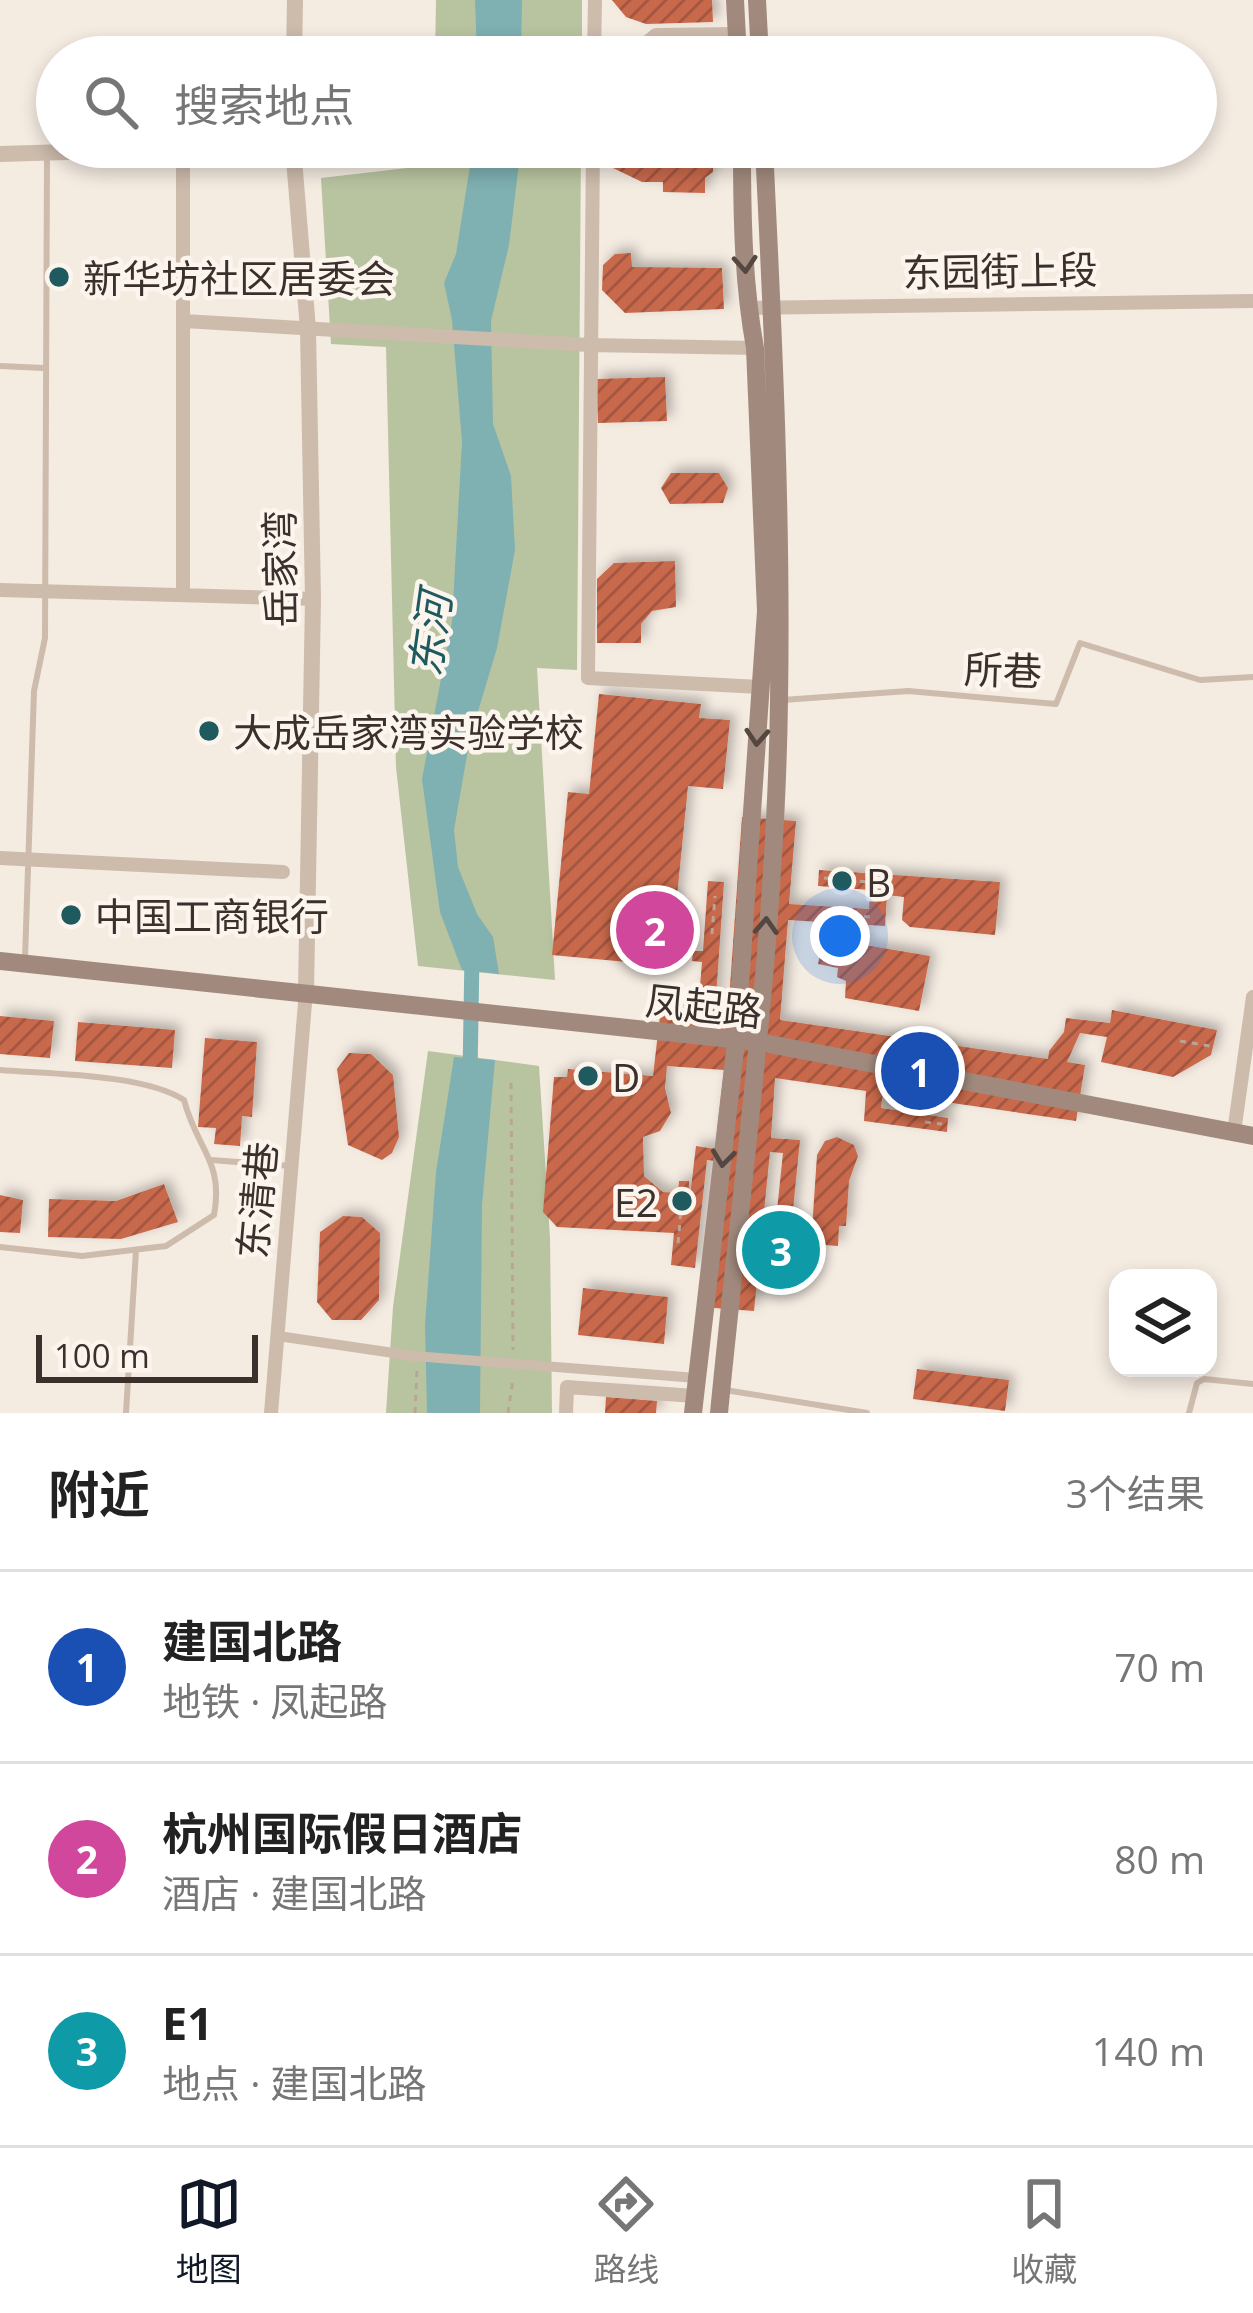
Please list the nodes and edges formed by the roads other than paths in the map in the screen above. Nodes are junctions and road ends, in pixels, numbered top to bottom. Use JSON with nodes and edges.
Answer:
{"nodes":[{"id":1,"x":295,"y":0,"type":"edge"},
{"id":2,"x":595,"y":0,"type":"edge"},
{"id":3,"x":735,"y":0,"type":"edge"},
{"id":4,"x":758,"y":0,"type":"edge"},
{"id":5,"x":737,"y":34,"type":"joint"},
{"id":6,"x":294,"y":36,"type":"edge"},
{"id":7,"x":594,"y":36,"type":"edge"},
{"id":8,"x":655,"y":36,"type":"edge"},
{"id":9,"x":759,"y":36,"type":"edge"},
{"id":10,"x":36,"y":152,"type":"edge"},
{"id":11,"x":0,"y":154,"type":"edge"},
{"id":12,"x":47,"y":168,"type":"edge"},
{"id":13,"x":183,"y":168,"type":"edge"},
{"id":14,"x":295,"y":168,"type":"edge"},
{"id":15,"x":592,"y":168,"type":"edge"},
{"id":16,"x":743,"y":168,"type":"edge"},
{"id":17,"x":765,"y":168,"type":"edge"},
{"id":18,"x":1253,"y":301,"type":"edge"},
{"id":19,"x":772,"y":306,"type":"junction"},
{"id":20,"x":748,"y":308,"type":"junction"},
{"id":21,"x":184,"y":321,"type":"junction"},
{"id":22,"x":308,"y":329,"type":"junction"},
{"id":23,"x":589,"y":345,"type":"junction"},
{"id":24,"x":755,"y":348,"type":"junction"},
{"id":25,"x":0,"y":366,"type":"edge"},
{"id":26,"x":46,"y":368,"type":"junction"},
{"id":27,"x":0,"y":590,"type":"edge"},
{"id":28,"x":45,"y":592,"type":"junction"},
{"id":29,"x":183,"y":595,"type":"junction"},
{"id":30,"x":313,"y":599,"type":"junction"},
{"id":31,"x":1253,"y":677,"type":"edge"},
{"id":32,"x":760,"y":687,"type":"junction"},
{"id":33,"x":779,"y":701,"type":"junction"},
{"id":34,"x":0,"y":857,"type":"edge"},
{"id":35,"x":28,"y":859,"type":"junction"},
{"id":36,"x":283,"y":872,"type":"dead end"},
{"id":37,"x":0,"y":961,"type":"edge"},
{"id":38,"x":25,"y":963,"type":"junction"},
{"id":39,"x":306,"y":991,"type":"junction"},
{"id":40,"x":1253,"y":998,"type":"edge"},
{"id":41,"x":736,"y":1042,"type":"junction"},
{"id":42,"x":759,"y":1042,"type":"junction"},
{"id":43,"x":0,"y":1070,"type":"edge"},
{"id":44,"x":1244,"y":1134,"type":"edge"},
{"id":45,"x":211,"y":1160,"type":"junction"},
{"id":46,"x":292,"y":1166,"type":"junction"},
{"id":47,"x":0,"y":1247,"type":"edge"},
{"id":48,"x":136,"y":1250,"type":"junction"},
{"id":49,"x":278,"y":1336,"type":"junction"},
{"id":50,"x":1253,"y":1384,"type":"edge"},
{"id":51,"x":721,"y":1389,"type":"junction"},
{"id":52,"x":695,"y":1396,"type":"edge"},
{"id":53,"x":126,"y":1413,"type":"edge"},
{"id":54,"x":271,"y":1413,"type":"edge"},
{"id":55,"x":566,"y":1413,"type":"edge"},
{"id":56,"x":719,"y":1413,"type":"edge"},
{"id":57,"x":867,"y":1413,"type":"edge"},
{"id":58,"x":1189,"y":1413,"type":"edge"}],
"edges":[{"from":1,"to":6,"type":"street"},
{"from":2,"to":7,"type":"street"},
{"from":3,"to":5,"type":"main road"},
{"from":4,"to":9,"type":"main road"},
{"from":5,"to":8,"type":"street"},
{"from":10,"to":11,"type":"street"},
{"from":12,"to":26,"type":"lane"},
{"from":13,"to":21,"type":"street"},
{"from":14,"to":22,"type":"street","name":"岳家湾"},
{"from":15,"to":23,"type":"street"},
{"from":16,"to":20,"type":"main road","one_way":true},
{"from":17,"to":19,"type":"main road"},
{"from":18,"to":19,"type":"street","name":"东园街上段"},
{"from":19,"to":20,"type":"street","name":"东园街上段"},
{"from":19,"to":33,"type":"main road"},
{"from":20,"to":24,"type":"main road"},
{"from":21,"to":22,"type":"street"},
{"from":21,"to":29,"type":"street"},
{"from":22,"to":23,"type":"street"},
{"from":22,"to":30,"type":"street","name":"岳家湾"},
{"from":23,"to":24,"type":"street"},
{"from":23,"to":32,"type":"street"},
{"from":24,"to":32,"type":"main road"},
{"from":25,"to":26,"type":"lane"},
{"from":26,"to":28,"type":"lane"},
{"from":27,"to":28,"type":"street"},
{"from":28,"to":29,"type":"street"},
{"from":28,"to":35,"type":"lane"},
{"from":29,"to":30,"type":"street"},
{"from":30,"to":39,"type":"street","name":"岳家湾"},
{"from":31,"to":33,"type":"lane","name":"所巷"},
{"from":32,"to":41,"type":"main road","one_way":true},
{"from":42,"to":33,"type":"main road","one_way":true},
{"from":34,"to":35,"type":"street"},
{"from":35,"to":36,"type":"street"},
{"from":35,"to":38,"type":"lane"},
{"from":37,"to":38,"type":"main road","name":"凤起路"},
{"from":38,"to":39,"type":"main road","name":"凤起路"},
{"from":39,"to":41,"type":"main road","name":"凤起路"},
{"from":39,"to":46,"type":"street","name":"东清巷"},
{"from":40,"to":44,"type":"street"},
{"from":41,"to":42,"type":"main road","name":"凤起路"},
{"from":41,"to":52,"type":"main road","one_way":true},
{"from":42,"to":44,"type":"main road","name":"凤起路"},
{"from":42,"to":51,"type":"main road"},
{"from":43,"to":45,"type":"lane"},
{"from":45,"to":46,"type":"lane"},
{"from":45,"to":48,"type":"lane"},
{"from":46,"to":49,"type":"street","name":"东清巷"},
{"from":47,"to":48,"type":"lane"},
{"from":48,"to":53,"type":"lane"},
{"from":49,"to":52,"type":"street"},
{"from":49,"to":54,"type":"street","name":"东清巷"},
{"from":50,"to":58,"type":"lane"},
{"from":51,"to":56,"type":"main road"},
{"from":51,"to":57,"type":"lane"},
{"from":52,"to":55,"type":"street"}]}
